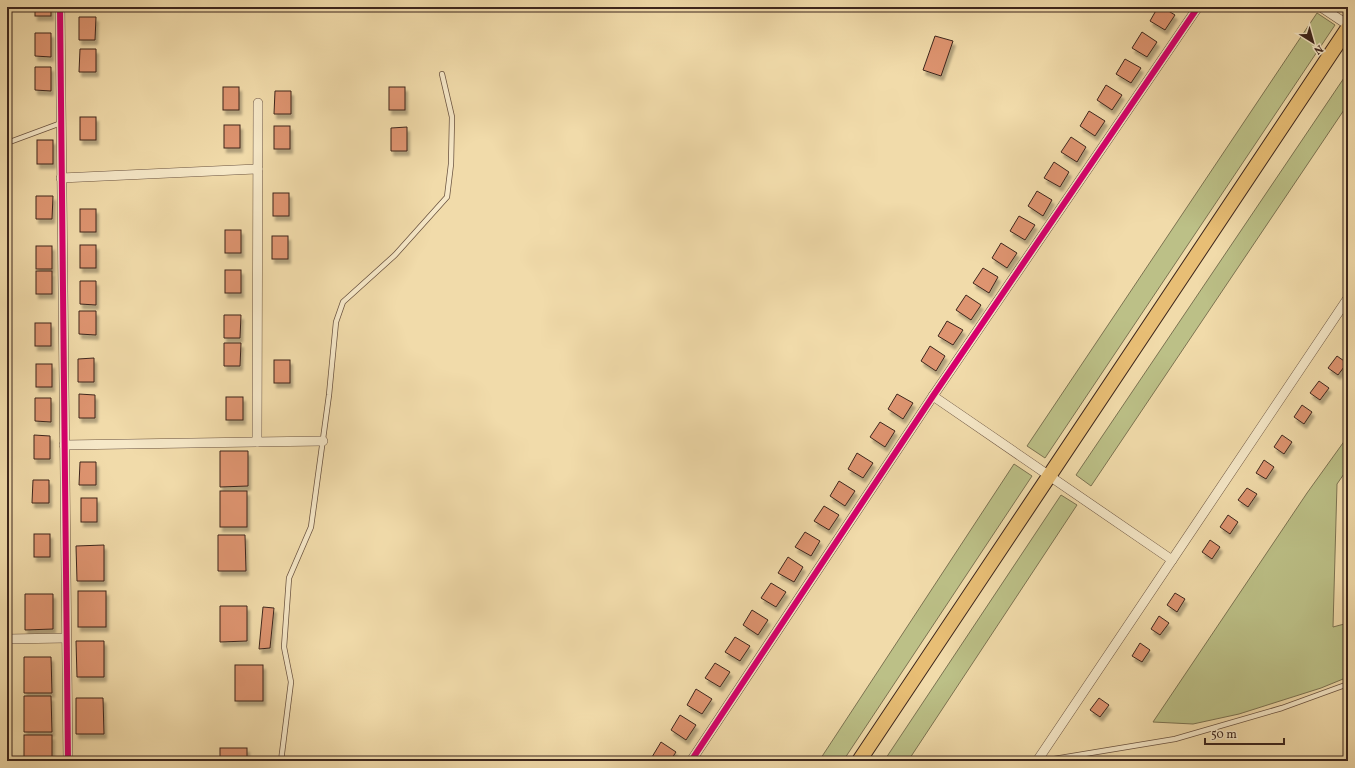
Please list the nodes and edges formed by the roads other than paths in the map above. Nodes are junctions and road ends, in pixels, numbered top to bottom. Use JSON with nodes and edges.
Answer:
{"nodes":[{"id":1,"x":60,"y":7,"type":"edge"},
{"id":2,"x":1198,"y":7,"type":"edge"},
{"id":3,"x":1322,"y":7,"type":"edge"},
{"id":4,"x":1348,"y":25,"type":"edge"},
{"id":5,"x":1348,"y":28,"type":"edge"},
{"id":6,"x":442,"y":74,"type":"dead end"},
{"id":7,"x":258,"y":103,"type":"dead end"},
{"id":8,"x":61,"y":123,"type":"junction"},
{"id":9,"x":7,"y":143,"type":"edge"},
{"id":10,"x":258,"y":169,"type":"junction"},
{"id":11,"x":62,"y":178,"type":"junction"},
{"id":12,"x":1348,"y":298,"type":"edge"},
{"id":13,"x":933,"y":396,"type":"junction"},
{"id":14,"x":323,"y":441,"type":"junction"},
{"id":15,"x":257,"y":442,"type":"junction"},
{"id":16,"x":64,"y":445,"type":"junction"},
{"id":17,"x":1049,"y":475,"type":"junction"},
{"id":18,"x":1172,"y":560,"type":"junction"},
{"id":19,"x":66,"y":638,"type":"junction"},
{"id":20,"x":7,"y":639,"type":"edge"},
{"id":21,"x":1348,"y":684,"type":"edge"},
{"id":22,"x":68,"y":761,"type":"edge"},
{"id":23,"x":281,"y":761,"type":"edge"},
{"id":24,"x":691,"y":761,"type":"edge"},
{"id":25,"x":859,"y":761,"type":"edge"},
{"id":26,"x":1037,"y":761,"type":"edge"},
{"id":27,"x":1042,"y":761,"type":"edge"}],
"edges":[{"from":1,"to":8,"type":"street"},
{"from":2,"to":13,"type":"street"},
{"from":3,"to":4,"type":"street"},
{"from":5,"to":17,"type":"main road"},
{"from":6,"to":14,"type":"lane"},
{"from":7,"to":10,"type":"street"},
{"from":8,"to":9,"type":"lane"},
{"from":8,"to":11,"type":"street"},
{"from":10,"to":11,"type":"street"},
{"from":10,"to":15,"type":"street"},
{"from":11,"to":16,"type":"street"},
{"from":12,"to":18,"type":"street"},
{"from":13,"to":17,"type":"street"},
{"from":13,"to":24,"type":"street"},
{"from":14,"to":15,"type":"street"},
{"from":14,"to":23,"type":"lane"},
{"from":15,"to":16,"type":"street"},
{"from":16,"to":19,"type":"street"},
{"from":17,"to":18,"type":"street"},
{"from":17,"to":25,"type":"main road"},
{"from":18,"to":26,"type":"street"},
{"from":19,"to":20,"type":"street"},
{"from":19,"to":22,"type":"street"},
{"from":21,"to":27,"type":"lane"}]}
